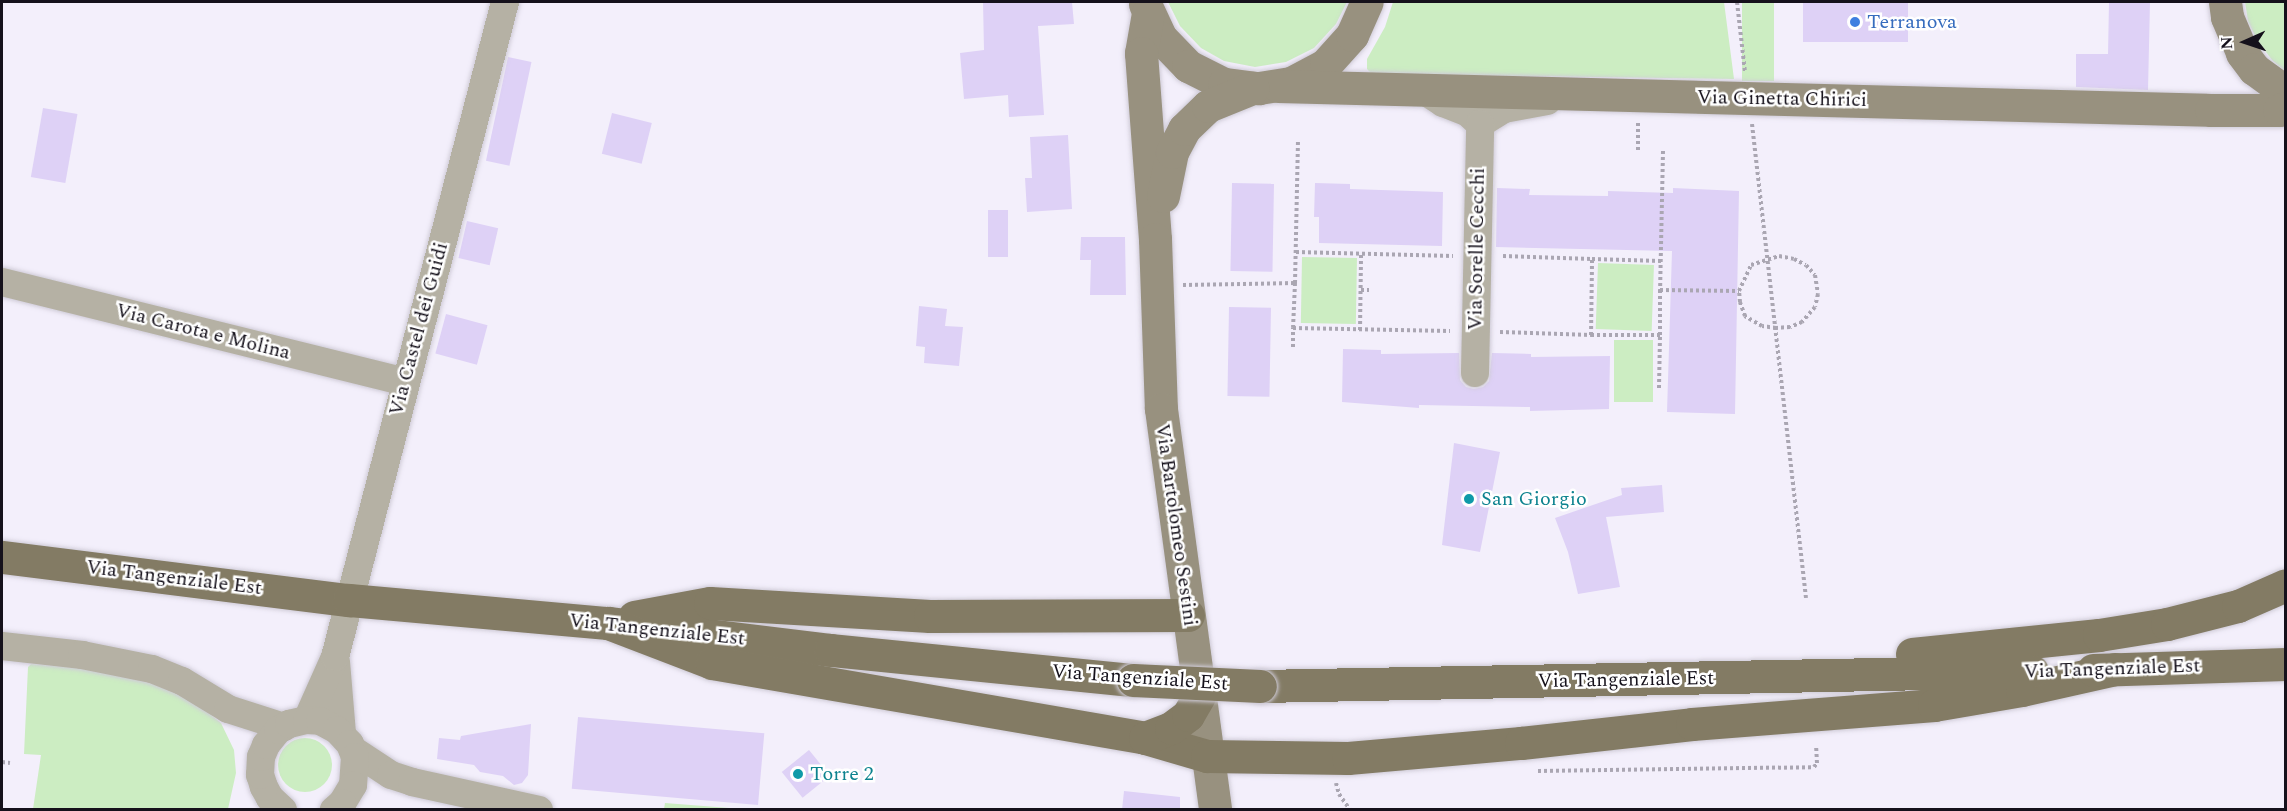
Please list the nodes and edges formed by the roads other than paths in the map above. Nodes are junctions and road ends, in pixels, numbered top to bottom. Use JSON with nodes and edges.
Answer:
{"nodes":[{"id":1,"x":505,"y":2,"type":"edge"},
{"id":2,"x":1367,"y":2,"type":"edge"},
{"id":3,"x":2225,"y":2,"type":"edge"},
{"id":4,"x":1146,"y":7,"type":"edge"},
{"id":5,"x":1265,"y":87,"type":"junction"},
{"id":6,"x":1423,"y":90,"type":"junction"},
{"id":7,"x":2286,"y":92,"type":"edge"},
{"id":8,"x":1561,"y":94,"type":"junction"},
{"id":9,"x":2286,"y":108,"type":"edge"},
{"id":10,"x":1480,"y":124,"type":"junction"},
{"id":11,"x":1155,"y":239,"type":"junction"},
{"id":12,"x":2,"y":282,"type":"edge"},
{"id":13,"x":1475,"y":373,"type":"dead end"},
{"id":14,"x":405,"y":382,"type":"junction"},
{"id":15,"x":2,"y":557,"type":"edge"},
{"id":16,"x":2286,"y":585,"type":"edge"},
{"id":17,"x":349,"y":600,"type":"junction"},
{"id":18,"x":1188,"y":615,"type":"junction"},
{"id":19,"x":608,"y":623,"type":"junction"},
{"id":20,"x":2,"y":646,"type":"edge"},
{"id":21,"x":335,"y":657,"type":"junction"},
{"id":22,"x":2286,"y":664,"type":"edge"},
{"id":23,"x":2115,"y":669,"type":"junction"},
{"id":24,"x":1778,"y":678,"type":"junction"},
{"id":25,"x":1198,"y":696,"type":"junction"},
{"id":26,"x":228,"y":709,"type":"junction"},
{"id":27,"x":296,"y":723,"type":"junction"},
{"id":28,"x":1145,"y":738,"type":"junction"},
{"id":29,"x":347,"y":742,"type":"junction"},
{"id":30,"x":1207,"y":756,"type":"junction"},
{"id":31,"x":259,"y":786,"type":"edge"},
{"id":32,"x":283,"y":810,"type":"edge"},
{"id":33,"x":333,"y":810,"type":"edge"},
{"id":34,"x":539,"y":810,"type":"edge"},
{"id":35,"x":1215,"y":810,"type":"edge"}],
"edges":[{"from":1,"to":14,"type":"street","name":"Via Castel dei Guidi"},
{"from":2,"to":5,"type":"main road"},
{"from":3,"to":7,"type":"main road"},
{"from":4,"to":5,"type":"main road","name":"Via Ginetta Chirici"},
{"from":4,"to":11,"type":"main road"},
{"from":5,"to":6,"type":"main road","name":"Via Ginetta Chirici"},
{"from":5,"to":11,"type":"main road"},
{"from":6,"to":8,"type":"main road","name":"Via Ginetta Chirici"},
{"from":6,"to":10,"type":"street"},
{"from":8,"to":9,"type":"main road","name":"Via Ginetta Chirici"},
{"from":8,"to":10,"type":"street"},
{"from":10,"to":13,"type":"street","name":"Via Sorelle Cecchi"},
{"from":11,"to":18,"type":"main road","name":"Via Bartolomeo Sestini"},
{"from":12,"to":14,"type":"street","name":"Via Carota e Molina"},
{"from":14,"to":17,"type":"street","name":"Via Castel dei Guidi"},
{"from":15,"to":17,"type":"main road","name":"Via Tangenziale Est"},
{"from":16,"to":24,"type":"main road"},
{"from":17,"to":19,"type":"main road","name":"Via Tangenziale Est"},
{"from":17,"to":21,"type":"street","name":"Via Castel dei Guidi"},
{"from":18,"to":19,"type":"main road"},
{"from":18,"to":25,"type":"main road","name":"Via Bartolomeo Sestini"},
{"from":19,"to":24,"type":"main road","name":"Via Tangenziale Est","bridge":true},
{"from":19,"to":28,"type":"main road"},
{"from":20,"to":26,"type":"street"},
{"from":21,"to":27,"type":"street","name":"Via Castel dei Guidi"},
{"from":21,"to":29,"type":"street","name":"Via Castel dei Guidi"},
{"from":22,"to":23,"type":"main road","name":"Via Tangenziale Est"},
{"from":23,"to":24,"type":"main road","name":"Via Tangenziale Est"},
{"from":23,"to":30,"type":"main road"},
{"from":25,"to":28,"type":"main road"},
{"from":25,"to":30,"type":"main road","name":"Via Bartolomeo Sestini"},
{"from":26,"to":27,"type":"street"},
{"from":26,"to":31,"type":"street"},
{"from":27,"to":29,"type":"street"},
{"from":27,"to":31,"type":"street","name":"Via Castel dei Guidi"},
{"from":28,"to":30,"type":"main road"},
{"from":29,"to":33,"type":"street","name":"Via Castel dei Guidi"},
{"from":29,"to":34,"type":"street"},
{"from":30,"to":35,"type":"main road","name":"Via Bartolomeo Sestini"},
{"from":31,"to":32,"type":"street"}]}
